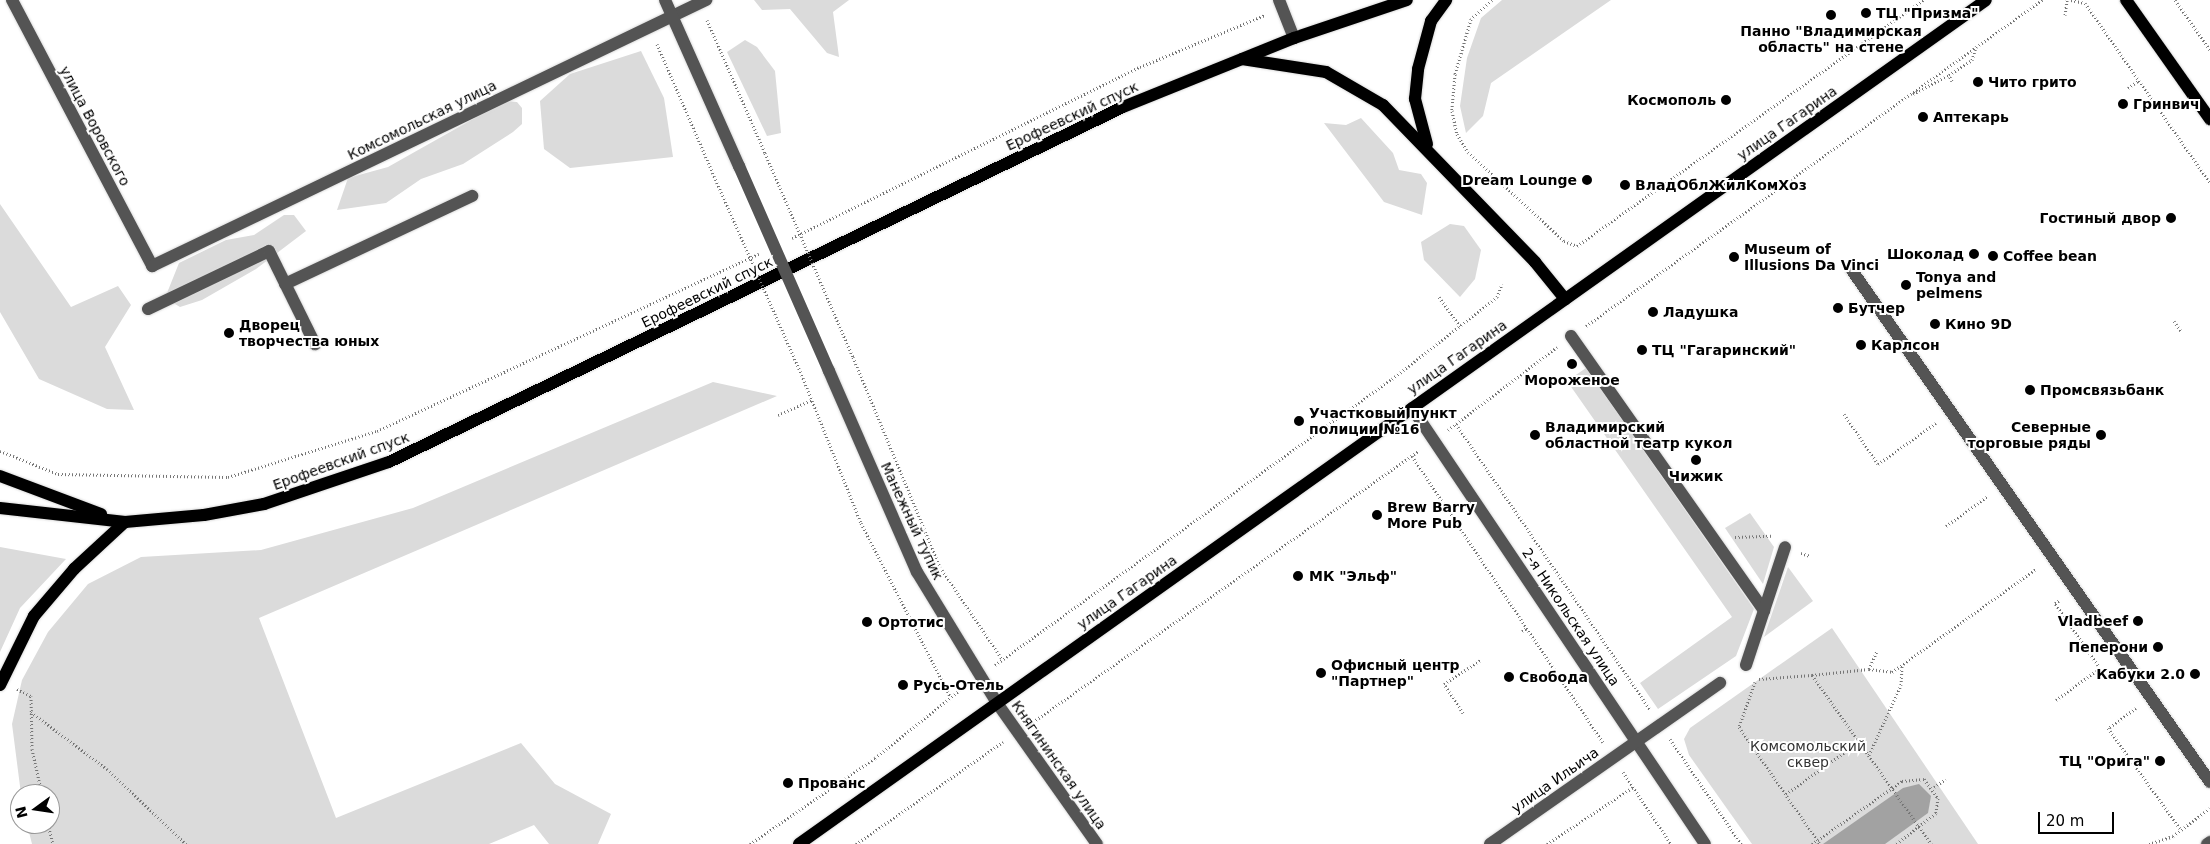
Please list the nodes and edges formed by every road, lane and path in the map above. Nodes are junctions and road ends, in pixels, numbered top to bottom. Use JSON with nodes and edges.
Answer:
{"nodes":[{"id":1,"x":12,"y":0,"type":"edge"},
{"id":2,"x":664,"y":0,"type":"edge"},
{"id":3,"x":1407,"y":0,"type":"edge"},
{"id":4,"x":1446,"y":0,"type":"edge"},
{"id":5,"x":1492,"y":0,"type":"edge"},
{"id":6,"x":1923,"y":0,"type":"edge"},
{"id":7,"x":1986,"y":0,"type":"edge"},
{"id":8,"x":2042,"y":0,"type":"edge"},
{"id":9,"x":2069,"y":0,"type":"edge"},
{"id":10,"x":2126,"y":0,"type":"edge"},
{"id":11,"x":2175,"y":0,"type":"edge"},
{"id":12,"x":703,"y":2,"type":"edge"},
{"id":13,"x":1280,"y":4,"type":"edge"},
{"id":14,"x":2065,"y":15,"type":"dead end"},
{"id":15,"x":673,"y":16,"type":"junction"},
{"id":16,"x":650,"y":27,"type":"junction"},
{"id":17,"x":1294,"y":38,"type":"junction"},
{"id":18,"x":1976,"y":46,"type":"junction"},
{"id":19,"x":2210,"y":50,"type":"edge"},
{"id":20,"x":1239,"y":59,"type":"junction"},
{"id":21,"x":1949,"y":75,"type":"junction"},
{"id":22,"x":1952,"y":81,"type":"dead end"},
{"id":23,"x":2138,"y":81,"type":"junction"},
{"id":24,"x":2128,"y":88,"type":"dead end"},
{"id":25,"x":1908,"y":96,"type":"junction"},
{"id":26,"x":2210,"y":119,"type":"edge"},
{"id":27,"x":1432,"y":153,"type":"junction"},
{"id":28,"x":2210,"y":183,"type":"edge"},
{"id":29,"x":472,"y":196,"type":"dead end"},
{"id":30,"x":788,"y":240,"type":"dead end"},
{"id":31,"x":761,"y":253,"type":"dead end"},
{"id":32,"x":152,"y":266,"type":"joint"},
{"id":33,"x":1850,"y":269,"type":"dead end"},
{"id":34,"x":285,"y":284,"type":"junction"},
{"id":35,"x":1502,"y":284,"type":"dead end"},
{"id":36,"x":1439,"y":298,"type":"dead end"},
{"id":37,"x":1565,"y":299,"type":"junction"},
{"id":38,"x":148,"y":309,"type":"dead end"},
{"id":39,"x":2174,"y":321,"type":"dead end"},
{"id":40,"x":1460,"y":326,"type":"junction"},
{"id":41,"x":2181,"y":332,"type":"dead end"},
{"id":42,"x":1571,"y":336,"type":"junction"},
{"id":43,"x":315,"y":344,"type":"dead end"},
{"id":44,"x":812,"y":400,"type":"junction"},
{"id":45,"x":1412,"y":408,"type":"junction"},
{"id":46,"x":1951,"y":413,"type":"junction"},
{"id":47,"x":1844,"y":414,"type":"dead end"},
{"id":48,"x":778,"y":415,"type":"dead end"},
{"id":49,"x":1433,"y":440,"type":"junction"},
{"id":50,"x":0,"y":451,"type":"edge"},
{"id":51,"x":1412,"y":456,"type":"junction"},
{"id":52,"x":0,"y":476,"type":"edge"},
{"id":53,"x":1983,"y":499,"type":"dead end"},
{"id":54,"x":0,"y":508,"type":"edge"},
{"id":55,"x":125,"y":522,"type":"junction"},
{"id":56,"x":1946,"y":526,"type":"dead end"},
{"id":57,"x":1777,"y":535,"type":"dead end"},
{"id":58,"x":1712,"y":536,"type":"junction"},
{"id":59,"x":1785,"y":547,"type":"dead end"},
{"id":60,"x":2052,"y":557,"type":"junction"},
{"id":61,"x":1764,"y":611,"type":"junction"},
{"id":62,"x":2063,"y":615,"type":"dead end"},
{"id":63,"x":1527,"y":628,"type":"junction"},
{"id":64,"x":1522,"y":631,"type":"dead end"},
{"id":65,"x":1877,"y":651,"type":"dead end"},
{"id":66,"x":1482,"y":658,"type":"dead end"},
{"id":67,"x":1002,"y":659,"type":"junction"},
{"id":68,"x":1746,"y":665,"type":"dead end"},
{"id":69,"x":1902,"y":666,"type":"junction"},
{"id":70,"x":1869,"y":668,"type":"junction"},
{"id":71,"x":1812,"y":675,"type":"junction"},
{"id":72,"x":980,"y":676,"type":"junction"},
{"id":73,"x":1,"y":683,"type":"edge"},
{"id":74,"x":1720,"y":683,"type":"dead end"},
{"id":75,"x":950,"y":696,"type":"junction"},
{"id":76,"x":2151,"y":698,"type":"junction"},
{"id":77,"x":2056,"y":700,"type":"dead end"},
{"id":78,"x":997,"y":703,"type":"junction"},
{"id":79,"x":31,"y":712,"type":"junction"},
{"id":80,"x":1464,"y":713,"type":"dead end"},
{"id":81,"x":1660,"y":725,"type":"junction"},
{"id":82,"x":1018,"y":732,"type":"junction"},
{"id":83,"x":1637,"y":742,"type":"junction"},
{"id":84,"x":1859,"y":742,"type":"junction"},
{"id":85,"x":1869,"y":756,"type":"junction"},
{"id":86,"x":1614,"y":757,"type":"junction"},
{"id":87,"x":1946,"y":779,"type":"dead end"},
{"id":88,"x":2210,"y":782,"type":"edge"},
{"id":89,"x":40,"y":784,"type":"edge"},
{"id":90,"x":1633,"y":786,"type":"junction"},
{"id":91,"x":1934,"y":787,"type":"junction"},
{"id":92,"x":1892,"y":788,"type":"junction"},
{"id":93,"x":1786,"y":794,"type":"junction"},
{"id":94,"x":2210,"y":808,"type":"edge"},
{"id":95,"x":2202,"y":814,"type":"junction"},
{"id":96,"x":2206,"y":820,"type":"dead end"},
{"id":97,"x":1919,"y":828,"type":"junction"},
{"id":98,"x":2181,"y":830,"type":"junction"},
{"id":99,"x":1819,"y":842,"type":"edge"},
{"id":100,"x":2210,"y":842,"type":"edge"},
{"id":101,"x":186,"y":844,"type":"edge"},
{"id":102,"x":750,"y":844,"type":"edge"},
{"id":103,"x":800,"y":844,"type":"edge"},
{"id":104,"x":856,"y":844,"type":"edge"},
{"id":105,"x":1097,"y":844,"type":"edge"},
{"id":106,"x":1490,"y":844,"type":"edge"},
{"id":107,"x":1547,"y":844,"type":"edge"},
{"id":108,"x":1671,"y":844,"type":"edge"},
{"id":109,"x":1705,"y":844,"type":"edge"},
{"id":110,"x":1741,"y":844,"type":"edge"},
{"id":111,"x":1812,"y":844,"type":"edge"},
{"id":112,"x":1896,"y":844,"type":"edge"},
{"id":113,"x":1931,"y":844,"type":"edge"},
{"id":114,"x":2148,"y":844,"type":"edge"},
{"id":115,"x":2207,"y":844,"type":"edge"}],
"edges":[{"from":1,"to":32,"type":"street","name":"улица Воровского"},
{"from":2,"to":15,"type":"street","name":"Манежный тупик"},
{"from":3,"to":17,"type":"main road","name":"Ерофеевский спуск"},
{"from":4,"to":27,"type":"main road"},
{"from":5,"to":6,"type":"path"},
{"from":7,"to":37,"type":"main road","name":"улица Гагарина"},
{"from":8,"to":18,"type":"path"},
{"from":9,"to":14,"type":"path"},
{"from":9,"to":23,"type":"path"},
{"from":10,"to":26,"type":"main road"},
{"from":11,"to":19,"type":"path"},
{"from":12,"to":15,"type":"street","name":"Комсомольская улица"},
{"from":12,"to":67,"type":"path","bridge":true},
{"from":13,"to":17,"type":"street"},
{"from":13,"to":30,"type":"path"},
{"from":15,"to":16,"type":"street","name":"Комсомольская улица"},
{"from":15,"to":72,"type":"street","name":"Манежный тупик","bridge":true},
{"from":16,"to":32,"type":"street","name":"Комсомольская улица"},
{"from":16,"to":44,"type":"path","bridge":true},
{"from":17,"to":20,"type":"main road","name":"Ерофеевский спуск"},
{"from":18,"to":21,"type":"path"},
{"from":18,"to":25,"type":"path"},
{"from":20,"to":27,"type":"main road"},
{"from":20,"to":55,"type":"main road","name":"Ерофеевский спуск"},
{"from":21,"to":22,"type":"path"},
{"from":21,"to":25,"type":"path"},
{"from":23,"to":24,"type":"path"},
{"from":23,"to":28,"type":"path"},
{"from":25,"to":42,"type":"path"},
{"from":27,"to":37,"type":"main road"},
{"from":29,"to":34,"type":"street"},
{"from":31,"to":50,"type":"path"},
{"from":33,"to":46,"type":"street"},
{"from":34,"to":38,"type":"street"},
{"from":34,"to":43,"type":"street"},
{"from":35,"to":40,"type":"path"},
{"from":36,"to":40,"type":"path"},
{"from":37,"to":45,"type":"main road","name":"улица Гагарина"},
{"from":39,"to":41,"type":"path"},
{"from":40,"to":67,"type":"path"},
{"from":42,"to":58,"type":"street"},
{"from":42,"to":81,"type":"path"},
{"from":44,"to":48,"type":"path"},
{"from":44,"to":75,"type":"path"},
{"from":45,"to":49,"type":"street","name":"2-я Никольская улица"},
{"from":45,"to":78,"type":"main road","name":"улица Гагарина"},
{"from":46,"to":47,"type":"path"},
{"from":46,"to":60,"type":"street"},
{"from":49,"to":51,"type":"path"},
{"from":49,"to":83,"type":"street","name":"2-я Никольская улица"},
{"from":51,"to":63,"type":"path"},
{"from":51,"to":82,"type":"path"},
{"from":52,"to":55,"type":"main road"},
{"from":53,"to":56,"type":"path"},
{"from":54,"to":55,"type":"main road","name":"Ерофеевский спуск"},
{"from":55,"to":73,"type":"main road"},
{"from":57,"to":58,"type":"path"},
{"from":58,"to":61,"type":"street"},
{"from":59,"to":61,"type":"street"},
{"from":60,"to":69,"type":"path"},
{"from":60,"to":76,"type":"street"},
{"from":61,"to":68,"type":"street"},
{"from":62,"to":77,"type":"path"},
{"from":63,"to":64,"type":"path"},
{"from":63,"to":86,"type":"path"},
{"from":65,"to":70,"type":"path"},
{"from":66,"to":80,"type":"path"},
{"from":67,"to":72,"type":"path"},
{"from":69,"to":70,"type":"path"},
{"from":69,"to":85,"type":"path"},
{"from":70,"to":71,"type":"path"},
{"from":71,"to":84,"type":"path"},
{"from":71,"to":93,"type":"path"},
{"from":72,"to":75,"type":"path"},
{"from":72,"to":78,"type":"street","name":"Манежный тупик"},
{"from":73,"to":79,"type":"path"},
{"from":74,"to":81,"type":"street","name":"улица Ильича"},
{"from":75,"to":102,"type":"path"},
{"from":76,"to":88,"type":"street"},
{"from":76,"to":98,"type":"path"},
{"from":78,"to":82,"type":"street","name":"Княгининская улица"},
{"from":78,"to":103,"type":"main road","name":"улица Гагарина"},
{"from":79,"to":89,"type":"path"},
{"from":79,"to":101,"type":"path"},
{"from":81,"to":83,"type":"street","name":"улица Ильича"},
{"from":81,"to":110,"type":"path"},
{"from":82,"to":104,"type":"path"},
{"from":82,"to":105,"type":"street","name":"Княгининская улица"},
{"from":83,"to":86,"type":"street","name":"улица Ильича"},
{"from":83,"to":109,"type":"street","name":"2-я Никольская улица"},
{"from":84,"to":85,"type":"path"},
{"from":84,"to":93,"type":"path"},
{"from":85,"to":92,"type":"path"},
{"from":86,"to":90,"type":"path"},
{"from":86,"to":106,"type":"street","name":"улица Ильича"},
{"from":87,"to":91,"type":"path"},
{"from":90,"to":107,"type":"path"},
{"from":90,"to":108,"type":"path"},
{"from":91,"to":92,"type":"path"},
{"from":91,"to":97,"type":"path"},
{"from":92,"to":97,"type":"path"},
{"from":92,"to":99,"type":"path"},
{"from":93,"to":99,"type":"path"},
{"from":94,"to":95,"type":"path"},
{"from":95,"to":96,"type":"path"},
{"from":95,"to":98,"type":"path"},
{"from":97,"to":112,"type":"path"},
{"from":97,"to":113,"type":"path"},
{"from":98,"to":114,"type":"path"},
{"from":99,"to":111,"type":"path"},
{"from":100,"to":115,"type":"street"}]}
